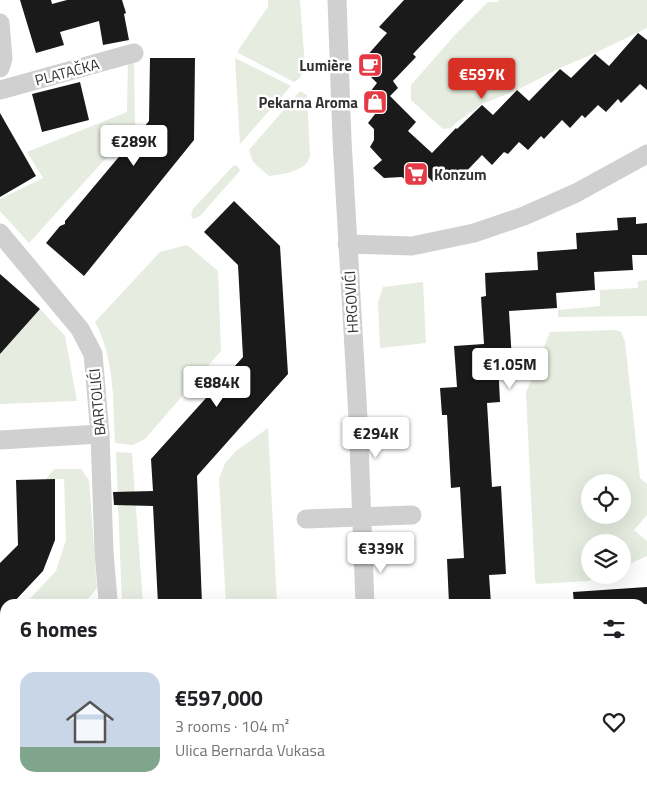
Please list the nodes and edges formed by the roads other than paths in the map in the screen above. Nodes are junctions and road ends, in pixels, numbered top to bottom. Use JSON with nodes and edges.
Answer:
{"nodes":[{"id":1,"x":337,"y":0,"type":"edge"},
{"id":2,"x":0,"y":23,"type":"edge"},
{"id":3,"x":134,"y":53,"type":"dead end"},
{"id":4,"x":0,"y":68,"type":"edge"},
{"id":5,"x":0,"y":90,"type":"edge"},
{"id":6,"x":647,"y":154,"type":"edge"},
{"id":7,"x":0,"y":233,"type":"edge"},
{"id":8,"x":347,"y":244,"type":"junction"},
{"id":9,"x":100,"y":434,"type":"junction"},
{"id":10,"x":0,"y":440,"type":"edge"},
{"id":11,"x":412,"y":515,"type":"dead end"},
{"id":12,"x":361,"y":516,"type":"junction"},
{"id":13,"x":306,"y":519,"type":"dead end"},
{"id":14,"x":108,"y":599,"type":"edge"},
{"id":15,"x":365,"y":599,"type":"edge"}],
"edges":[{"from":1,"to":8,"type":"street","name":"HRGOVIĆI"},
{"from":2,"to":4,"type":"street"},
{"from":3,"to":5,"type":"street","name":"PLATAČKA"},
{"from":6,"to":8,"type":"street"},
{"from":7,"to":9,"type":"street","name":"BARTOLIĆI"},
{"from":8,"to":12,"type":"street","name":"HRGOVIĆI"},
{"from":9,"to":10,"type":"street"},
{"from":9,"to":14,"type":"street","name":"BARTOLIĆI"},
{"from":11,"to":12,"type":"street"},
{"from":12,"to":13,"type":"street"},
{"from":12,"to":15,"type":"street","name":"HRGOVIĆI"}]}
